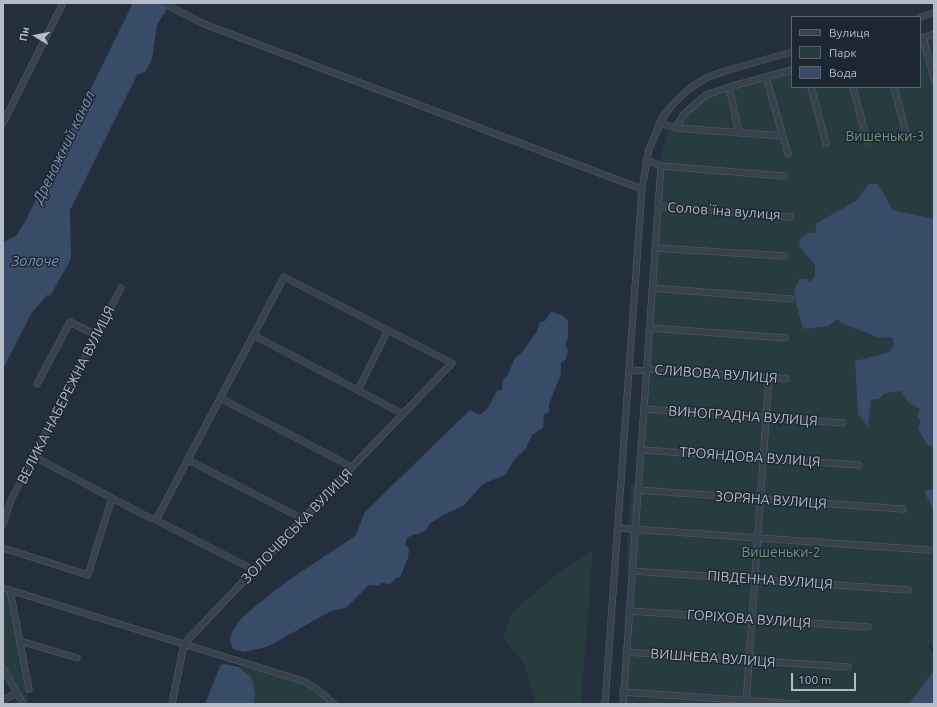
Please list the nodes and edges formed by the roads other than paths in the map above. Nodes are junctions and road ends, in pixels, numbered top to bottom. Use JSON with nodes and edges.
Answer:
{"nodes":[{"id":1,"x":63,"y":3,"type":"edge"},
{"id":2,"x":163,"y":3,"type":"edge"},
{"id":3,"x":934,"y":13,"type":"edge"},
{"id":4,"x":921,"y":17,"type":"edge"},
{"id":5,"x":934,"y":34,"type":"edge"},
{"id":6,"x":921,"y":38,"type":"edge"},
{"id":7,"x":791,"y":52,"type":"edge"},
{"id":8,"x":791,"y":70,"type":"edge"},
{"id":9,"x":766,"y":77,"type":"junction"},
{"id":10,"x":934,"y":79,"type":"edge"},
{"id":11,"x":729,"y":87,"type":"junction"},
{"id":12,"x":811,"y":88,"type":"edge"},
{"id":13,"x":853,"y":88,"type":"edge"},
{"id":14,"x":894,"y":88,"type":"edge"},
{"id":15,"x":3,"y":123,"type":"edge"},
{"id":16,"x":659,"y":123,"type":"junction"},
{"id":17,"x":676,"y":128,"type":"junction"},
{"id":18,"x":739,"y":133,"type":"junction"},
{"id":19,"x":783,"y":136,"type":"junction"},
{"id":20,"x":907,"y":137,"type":"dead end"},
{"id":21,"x":867,"y":141,"type":"dead end"},
{"id":22,"x":826,"y":143,"type":"dead end"},
{"id":23,"x":788,"y":154,"type":"dead end"},
{"id":24,"x":646,"y":160,"type":"junction"},
{"id":25,"x":661,"y":166,"type":"junction"},
{"id":26,"x":784,"y":176,"type":"dead end"},
{"id":27,"x":642,"y":189,"type":"junction"},
{"id":28,"x":658,"y":206,"type":"junction"},
{"id":29,"x":790,"y":216,"type":"dead end"},
{"id":30,"x":656,"y":248,"type":"junction"},
{"id":31,"x":785,"y":256,"type":"dead end"},
{"id":32,"x":121,"y":288,"type":"dead end"},
{"id":33,"x":652,"y":288,"type":"junction"},
{"id":34,"x":791,"y":299,"type":"dead end"},
{"id":35,"x":650,"y":328,"type":"junction"},
{"id":36,"x":388,"y":330,"type":"junction"},
{"id":37,"x":96,"y":335,"type":"junction"},
{"id":38,"x":253,"y":335,"type":"junction"},
{"id":39,"x":785,"y":338,"type":"dead end"},
{"id":40,"x":630,"y":370,"type":"junction"},
{"id":41,"x":647,"y":370,"type":"junction"},
{"id":42,"x":769,"y":377,"type":"junction"},
{"id":43,"x":786,"y":379,"type":"dead end"},
{"id":44,"x":38,"y":384,"type":"dead end"},
{"id":45,"x":358,"y":390,"type":"junction"},
{"id":46,"x":220,"y":398,"type":"junction"},
{"id":47,"x":644,"y":409,"type":"junction"},
{"id":48,"x":403,"y":414,"type":"junction"},
{"id":49,"x":766,"y":418,"type":"junction"},
{"id":50,"x":843,"y":423,"type":"dead end"},
{"id":51,"x":641,"y":450,"type":"junction"},
{"id":52,"x":33,"y":456,"type":"junction"},
{"id":53,"x":763,"y":458,"type":"junction"},
{"id":54,"x":188,"y":460,"type":"junction"},
{"id":55,"x":859,"y":465,"type":"dead end"},
{"id":56,"x":352,"y":467,"type":"junction"},
{"id":57,"x":638,"y":490,"type":"junction"},
{"id":58,"x":112,"y":498,"type":"junction"},
{"id":59,"x":760,"y":499,"type":"junction"},
{"id":60,"x":903,"y":509,"type":"dead end"},
{"id":61,"x":150,"y":518,"type":"dead end"},
{"id":62,"x":303,"y":519,"type":"junction"},
{"id":63,"x":3,"y":524,"type":"edge"},
{"id":64,"x":618,"y":528,"type":"junction"},
{"id":65,"x":635,"y":529,"type":"junction"},
{"id":66,"x":758,"y":538,"type":"junction"},
{"id":67,"x":3,"y":548,"type":"edge"},
{"id":68,"x":928,"y":550,"type":"dead end"},
{"id":69,"x":254,"y":570,"type":"junction"},
{"id":70,"x":632,"y":571,"type":"junction"},
{"id":71,"x":755,"y":579,"type":"junction"},
{"id":72,"x":3,"y":588,"type":"edge"},
{"id":73,"x":10,"y":590,"type":"junction"},
{"id":74,"x":908,"y":590,"type":"dead end"},
{"id":75,"x":629,"y":611,"type":"junction"},
{"id":76,"x":752,"y":619,"type":"junction"},
{"id":77,"x":868,"y":627,"type":"dead end"},
{"id":78,"x":20,"y":641,"type":"junction"},
{"id":79,"x":184,"y":644,"type":"junction"},
{"id":80,"x":626,"y":652,"type":"junction"},
{"id":81,"x":77,"y":658,"type":"dead end"},
{"id":82,"x":749,"y":660,"type":"junction"},
{"id":83,"x":848,"y":667,"type":"dead end"},
{"id":84,"x":3,"y":668,"type":"edge"},
{"id":85,"x":29,"y":689,"type":"dead end"},
{"id":86,"x":623,"y":692,"type":"junction"},
{"id":87,"x":17,"y":693,"type":"junction"},
{"id":88,"x":3,"y":700,"type":"edge"},
{"id":89,"x":746,"y":702,"type":"edge"},
{"id":90,"x":23,"y":704,"type":"edge"},
{"id":91,"x":172,"y":704,"type":"edge"},
{"id":92,"x":334,"y":704,"type":"edge"},
{"id":93,"x":605,"y":704,"type":"edge"},
{"id":94,"x":623,"y":704,"type":"edge"},
{"id":95,"x":797,"y":704,"type":"edge"}],
"edges":[{"from":1,"to":15,"type":"street"},
{"from":2,"to":27,"type":"street"},
{"from":3,"to":4,"type":"street"},
{"from":5,"to":6,"type":"street"},
{"from":6,"to":10,"type":"street"},
{"from":7,"to":16,"type":"street"},
{"from":8,"to":9,"type":"street"},
{"from":9,"to":11,"type":"street"},
{"from":9,"to":19,"type":"street"},
{"from":11,"to":17,"type":"street"},
{"from":11,"to":18,"type":"street"},
{"from":12,"to":22,"type":"street"},
{"from":13,"to":21,"type":"street"},
{"from":14,"to":20,"type":"street"},
{"from":16,"to":17,"type":"street"},
{"from":16,"to":24,"type":"street"},
{"from":17,"to":18,"type":"street"},
{"from":18,"to":19,"type":"street"},
{"from":19,"to":23,"type":"street"},
{"from":24,"to":25,"type":"street"},
{"from":24,"to":27,"type":"street"},
{"from":25,"to":26,"type":"street"},
{"from":25,"to":28,"type":"street"},
{"from":27,"to":40,"type":"street"},
{"from":28,"to":29,"type":"street","name":"Соловʼїна вулиця"},
{"from":28,"to":30,"type":"street"},
{"from":30,"to":31,"type":"street"},
{"from":30,"to":33,"type":"street"},
{"from":32,"to":37,"type":"street","name":"ВЕЛИКА НАБЕРЕЖНА ВУЛИЦЯ"},
{"from":33,"to":34,"type":"street"},
{"from":33,"to":35,"type":"street"},
{"from":35,"to":39,"type":"street"},
{"from":35,"to":41,"type":"street"},
{"from":36,"to":38,"type":"street"},
{"from":36,"to":45,"type":"street"},
{"from":36,"to":48,"type":"street","name":"ЗОЛОЧІВСЬКА ВУЛИЦЯ"},
{"from":37,"to":44,"type":"street"},
{"from":37,"to":52,"type":"street","name":"ВЕЛИКА НАБЕРЕЖНА ВУЛИЦЯ"},
{"from":38,"to":45,"type":"street"},
{"from":38,"to":46,"type":"street"},
{"from":40,"to":41,"type":"street","name":"СЛИВОВА ВУЛИЦЯ"},
{"from":40,"to":64,"type":"street"},
{"from":41,"to":42,"type":"street","name":"СЛИВОВА ВУЛИЦЯ"},
{"from":41,"to":47,"type":"street"},
{"from":42,"to":43,"type":"street","name":"СЛИВОВА ВУЛИЦЯ"},
{"from":42,"to":49,"type":"street"},
{"from":45,"to":48,"type":"street"},
{"from":46,"to":54,"type":"street"},
{"from":46,"to":56,"type":"street"},
{"from":47,"to":49,"type":"street","name":"ВИНОГРАДНА ВУЛИЦЯ"},
{"from":47,"to":51,"type":"street"},
{"from":48,"to":56,"type":"street","name":"ЗОЛОЧІВСЬКА ВУЛИЦЯ"},
{"from":49,"to":50,"type":"street","name":"ВИНОГРАДНА ВУЛИЦЯ"},
{"from":49,"to":53,"type":"street"},
{"from":51,"to":53,"type":"street","name":"ТРОЯНДОВА ВУЛИЦЯ"},
{"from":51,"to":57,"type":"street"},
{"from":52,"to":58,"type":"street"},
{"from":52,"to":63,"type":"street","name":"ВЕЛИКА НАБЕРЕЖНА ВУЛИЦЯ"},
{"from":53,"to":55,"type":"street","name":"ТРОЯНДОВА ВУЛИЦЯ"},
{"from":53,"to":59,"type":"street"},
{"from":54,"to":62,"type":"street"},
{"from":54,"to":69,"type":"street"},
{"from":56,"to":62,"type":"street","name":"ЗОЛОЧІВСЬКА ВУЛИЦЯ"},
{"from":57,"to":59,"type":"street","name":"ЗОРЯНА ВУЛИЦЯ"},
{"from":57,"to":65,"type":"street"},
{"from":58,"to":61,"type":"street"},
{"from":58,"to":67,"type":"street"},
{"from":59,"to":60,"type":"street","name":"ЗОРЯНА ВУЛИЦЯ"},
{"from":59,"to":66,"type":"street"},
{"from":62,"to":69,"type":"street","name":"ЗОЛОЧІВСЬКА ВУЛИЦЯ"},
{"from":64,"to":65,"type":"street"},
{"from":64,"to":93,"type":"street"},
{"from":65,"to":66,"type":"street"},
{"from":65,"to":70,"type":"street"},
{"from":66,"to":68,"type":"street"},
{"from":66,"to":71,"type":"street"},
{"from":69,"to":79,"type":"street","name":"ЗОЛОЧІВСЬКА ВУЛИЦЯ"},
{"from":70,"to":71,"type":"street","name":"ПІВДЕННА ВУЛИЦЯ"},
{"from":70,"to":75,"type":"street"},
{"from":71,"to":74,"type":"street","name":"ПІВДЕННА ВУЛИЦЯ"},
{"from":71,"to":76,"type":"street"},
{"from":72,"to":73,"type":"street"},
{"from":73,"to":78,"type":"street"},
{"from":73,"to":79,"type":"street"},
{"from":75,"to":76,"type":"street","name":"ГОРІХОВА ВУЛИЦЯ"},
{"from":75,"to":80,"type":"street"},
{"from":76,"to":77,"type":"street","name":"ГОРІХОВА ВУЛИЦЯ"},
{"from":76,"to":82,"type":"street"},
{"from":78,"to":81,"type":"street"},
{"from":78,"to":85,"type":"street"},
{"from":79,"to":91,"type":"street"},
{"from":79,"to":92,"type":"street"},
{"from":80,"to":82,"type":"street","name":"ВИШНЕВА ВУЛИЦЯ"},
{"from":80,"to":86,"type":"street"},
{"from":82,"to":83,"type":"street","name":"ВИШНЕВА ВУЛИЦЯ"},
{"from":82,"to":89,"type":"street"},
{"from":84,"to":87,"type":"street"},
{"from":86,"to":89,"type":"street"},
{"from":86,"to":94,"type":"street"},
{"from":87,"to":88,"type":"street"},
{"from":87,"to":90,"type":"street"},
{"from":89,"to":95,"type":"street"}]}
